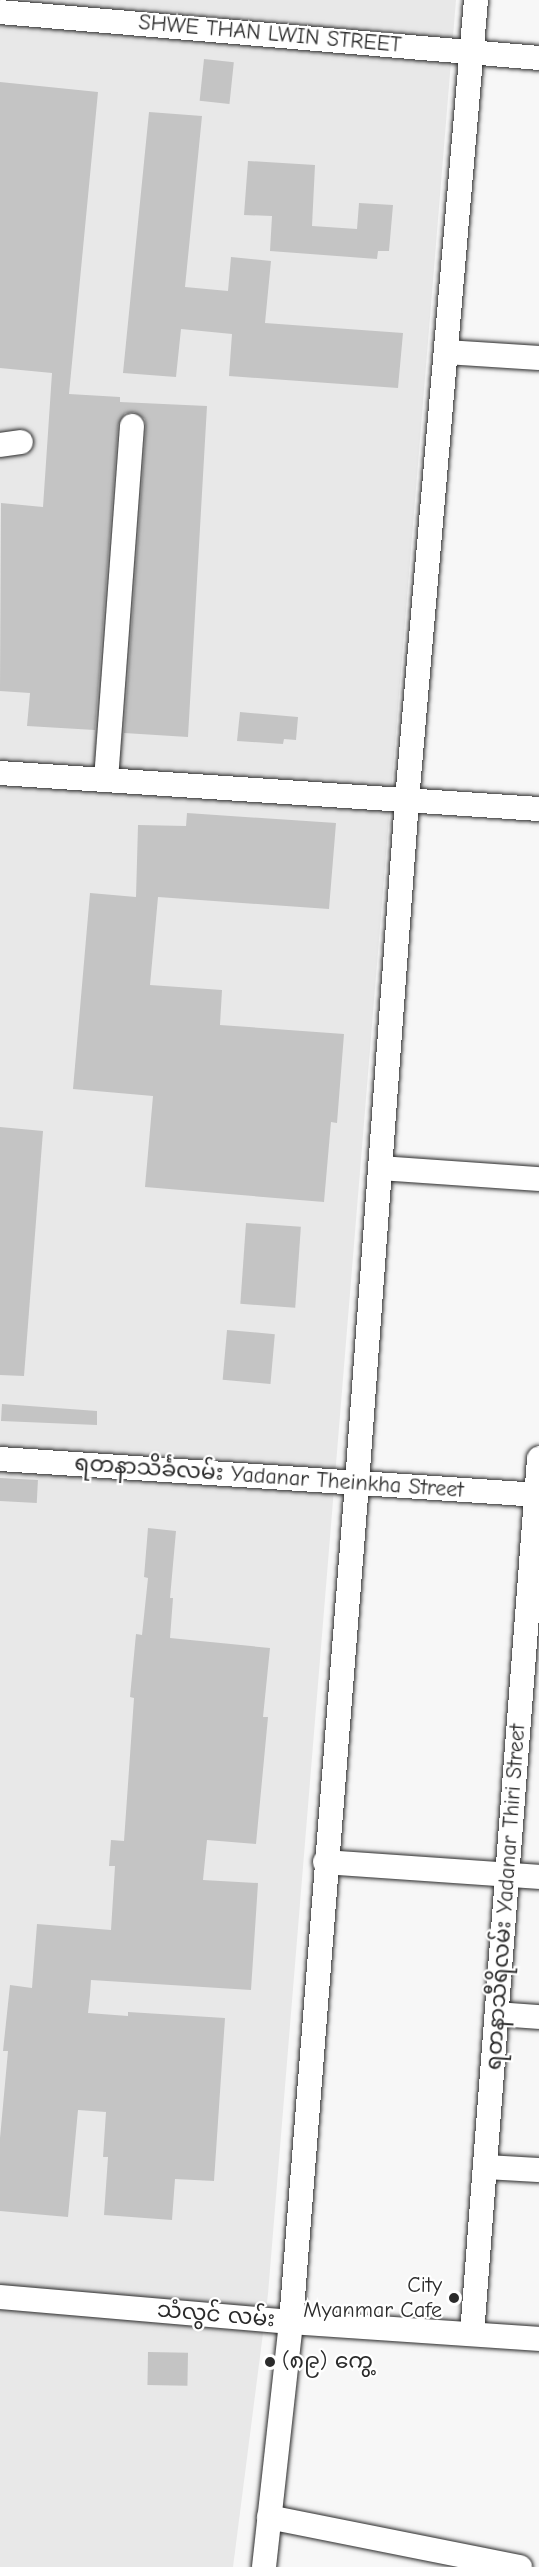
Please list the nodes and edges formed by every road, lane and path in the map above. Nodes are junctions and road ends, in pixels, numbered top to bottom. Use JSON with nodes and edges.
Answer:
{"nodes":[{"id":1,"x":476,"y":0,"type":"edge"},
{"id":2,"x":95,"y":9,"type":"edge"},
{"id":3,"x":0,"y":12,"type":"edge"},
{"id":4,"x":471,"y":53,"type":"junction"},
{"id":5,"x":539,"y":58,"type":"edge"},
{"id":6,"x":446,"y":352,"type":"junction"},
{"id":7,"x":539,"y":358,"type":"edge"},
{"id":8,"x":132,"y":426,"type":"dead end"},
{"id":9,"x":0,"y":773,"type":"edge"},
{"id":10,"x":106,"y":780,"type":"junction"},
{"id":11,"x":408,"y":800,"type":"junction"},
{"id":12,"x":539,"y":809,"type":"edge"},
{"id":13,"x":381,"y":1168,"type":"junction"},
{"id":14,"x":539,"y":1179,"type":"edge"},
{"id":15,"x":0,"y":1459,"type":"edge"},
{"id":16,"x":539,"y":1460,"type":"edge"},
{"id":17,"x":357,"y":1482,"type":"junction"},
{"id":18,"x":538,"y":1495,"type":"edge"},
{"id":19,"x":532,"y":1643,"type":"edge"},
{"id":20,"x":326,"y":1862,"type":"junction"},
{"id":21,"x":508,"y":1875,"type":"junction"},
{"id":22,"x":539,"y":1877,"type":"edge"},
{"id":23,"x":497,"y":2014,"type":"junction"},
{"id":24,"x":539,"y":2017,"type":"edge"},
{"id":25,"x":485,"y":2167,"type":"junction"},
{"id":26,"x":539,"y":2170,"type":"edge"},
{"id":27,"x":0,"y":2297,"type":"edge"},
{"id":28,"x":291,"y":2322,"type":"junction"},
{"id":29,"x":472,"y":2334,"type":"junction"},
{"id":30,"x":539,"y":2338,"type":"edge"},
{"id":31,"x":269,"y":2517,"type":"junction"},
{"id":32,"x":264,"y":2567,"type":"edge"},
{"id":33,"x":520,"y":2567,"type":"edge"}],
"edges":[{"from":1,"to":4,"type":"street"},
{"from":2,"to":3,"type":"street","name":"SHWE THAN LWIN STREET"},
{"from":2,"to":4,"type":"street","name":"SHWE THAN LWIN STREET"},
{"from":4,"to":5,"type":"street","name":"SHWE THAN LWIN STREET"},
{"from":4,"to":6,"type":"street"},
{"from":6,"to":7,"type":"street"},
{"from":6,"to":11,"type":"street"},
{"from":8,"to":10,"type":"street"},
{"from":9,"to":10,"type":"street"},
{"from":10,"to":11,"type":"street"},
{"from":11,"to":12,"type":"street"},
{"from":11,"to":13,"type":"street"},
{"from":13,"to":14,"type":"street"},
{"from":13,"to":17,"type":"street"},
{"from":15,"to":17,"type":"street","name":"ရတနာသိင်္ခလမ်း Yadanar Theinkha Street"},
{"from":16,"to":18,"type":"street","name":"ရတနာသီရိလမ်း Yadanar Thiri Street"},
{"from":17,"to":18,"type":"street","name":"ရတနာသိင်္ခလမ်း Yadanar Theinkha Street"},
{"from":17,"to":20,"type":"street"},
{"from":18,"to":19,"type":"street","name":"ရတနာသီရိလမ်း Yadanar Thiri Street"},
{"from":19,"to":21,"type":"street","name":"ရတနာသီရိလမ်း Yadanar Thiri Street"},
{"from":20,"to":21,"type":"street"},
{"from":20,"to":28,"type":"street"},
{"from":21,"to":22,"type":"street"},
{"from":21,"to":23,"type":"street","name":"ရတနာသီရိလမ်း Yadanar Thiri Street"},
{"from":23,"to":24,"type":"street"},
{"from":23,"to":25,"type":"street","name":"ရတနာသီရိလမ်း Yadanar Thiri Street"},
{"from":25,"to":26,"type":"street"},
{"from":25,"to":29,"type":"street","name":"ရတနာသီရိလမ်း Yadanar Thiri Street"},
{"from":27,"to":28,"type":"street","name":"သံလွင် လမ်း"},
{"from":28,"to":29,"type":"street","name":"သံလွင် လမ်း"},
{"from":28,"to":31,"type":"street"},
{"from":29,"to":30,"type":"street","name":"သံလွင် လမ်း"},
{"from":31,"to":32,"type":"street"},
{"from":31,"to":33,"type":"street"}]}
